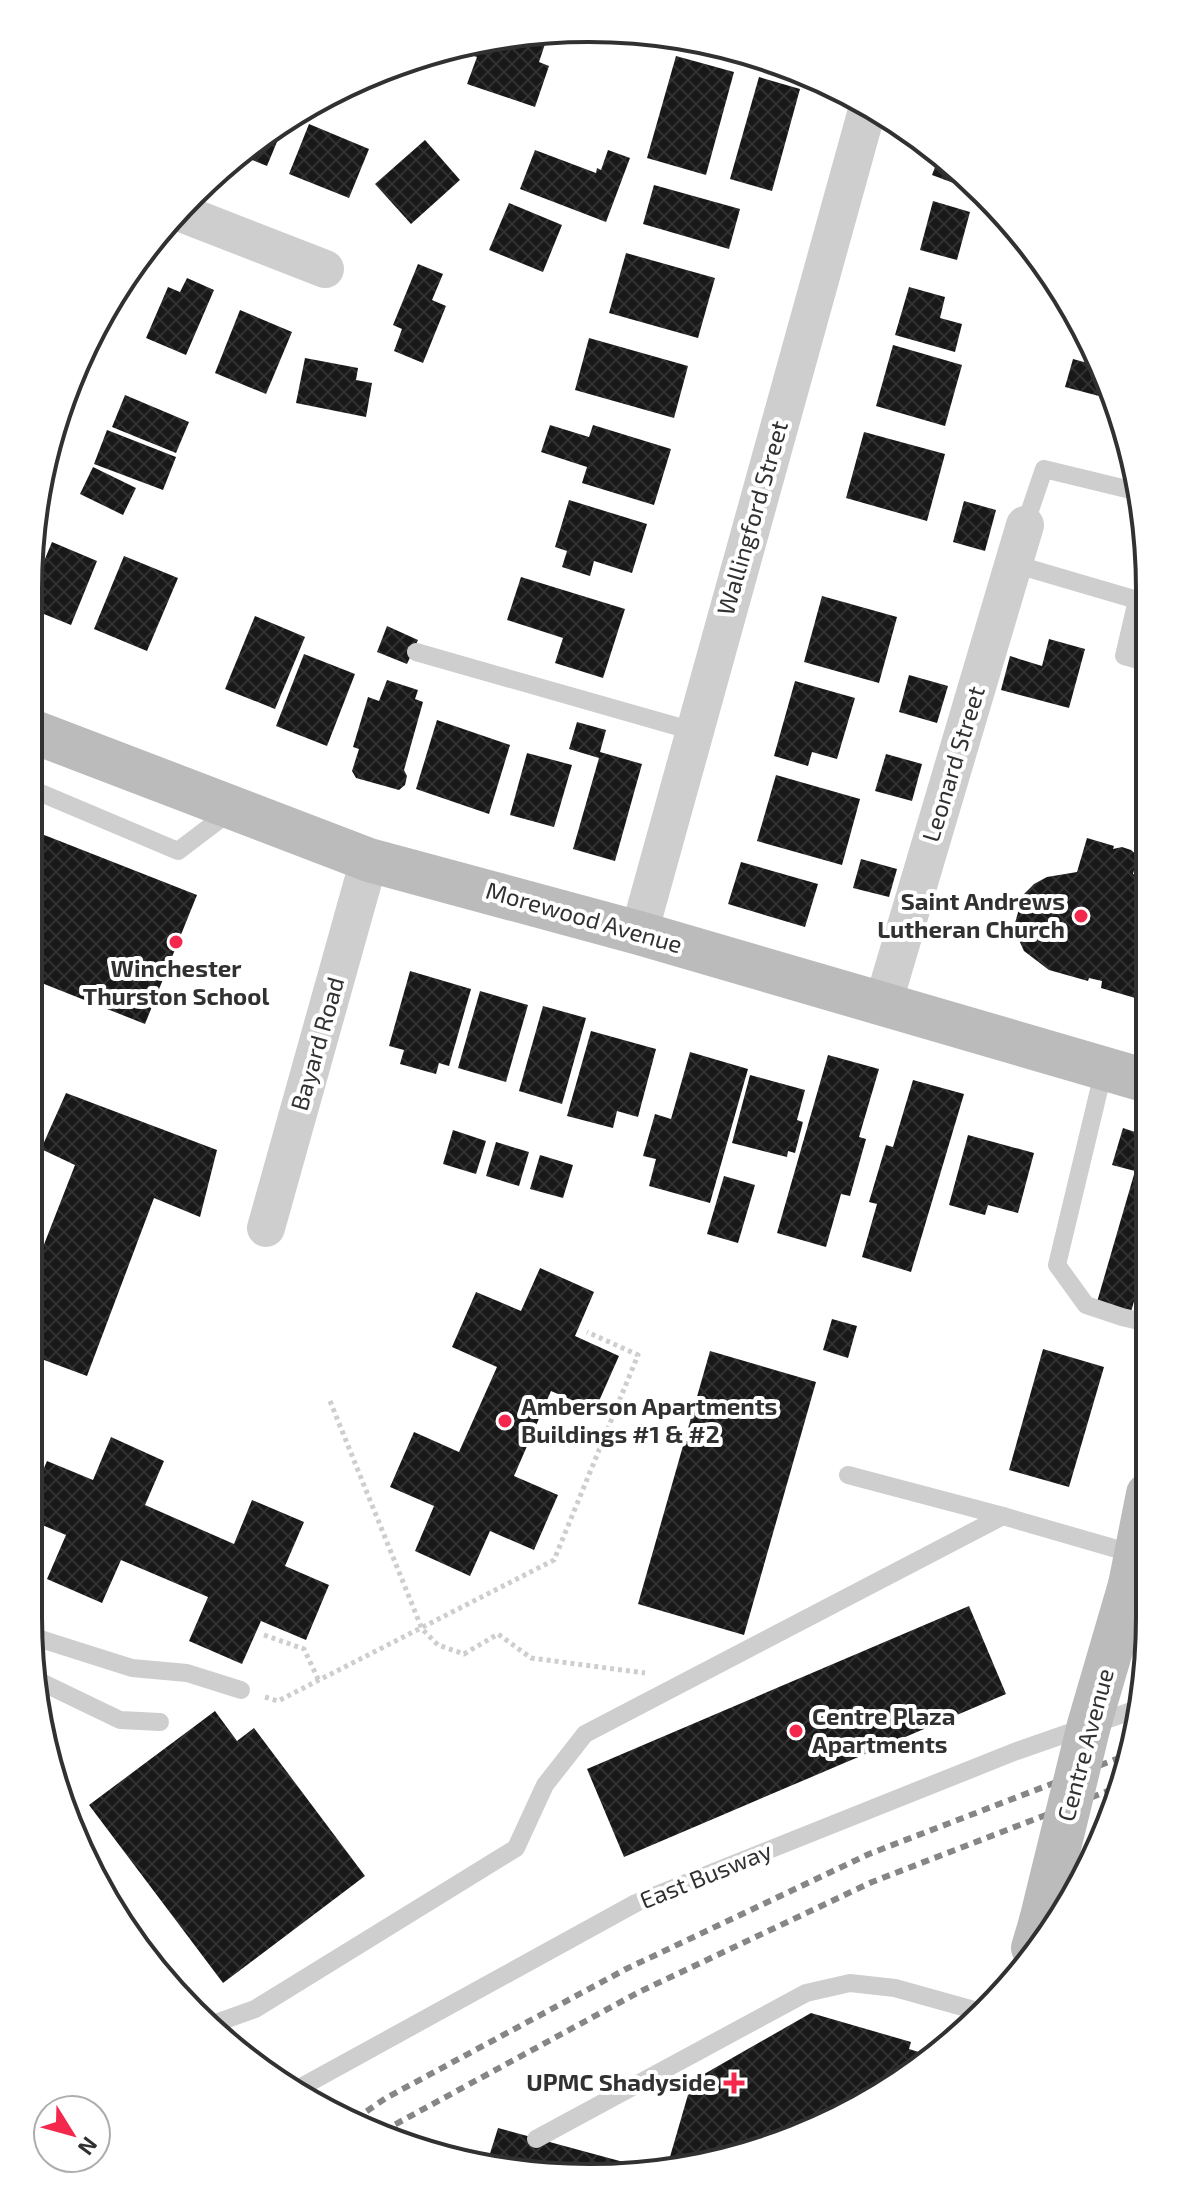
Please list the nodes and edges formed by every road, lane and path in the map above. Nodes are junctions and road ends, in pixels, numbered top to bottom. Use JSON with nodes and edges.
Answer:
{"nodes":[{"id":1,"x":865,"y":117,"type":"edge"},
{"id":2,"x":189,"y":216,"type":"edge"},
{"id":3,"x":325,"y":269,"type":"dead end"},
{"id":4,"x":1126,"y":489,"type":"edge"},
{"id":5,"x":1025,"y":525,"type":"joint"},
{"id":6,"x":1014,"y":564,"type":"junction"},
{"id":7,"x":1136,"y":600,"type":"edge"},
{"id":8,"x":1136,"y":604,"type":"edge"},
{"id":9,"x":416,"y":652,"type":"dead end"},
{"id":10,"x":1136,"y":659,"type":"edge"},
{"id":11,"x":693,"y":731,"type":"junction"},
{"id":12,"x":42,"y":735,"type":"edge"},
{"id":13,"x":42,"y":793,"type":"edge"},
{"id":14,"x":234,"y":809,"type":"junction"},
{"id":15,"x":369,"y":860,"type":"junction"},
{"id":16,"x":639,"y":933,"type":"junction"},
{"id":17,"x":883,"y":1004,"type":"junction"},
{"id":18,"x":1104,"y":1069,"type":"junction"},
{"id":19,"x":1136,"y":1078,"type":"edge"},
{"id":20,"x":266,"y":1228,"type":"dead end"},
{"id":21,"x":1136,"y":1320,"type":"edge"},
{"id":22,"x":587,"y":1332,"type":"dead end"},
{"id":23,"x":330,"y":1401,"type":"dead end"},
{"id":24,"x":848,"y":1475,"type":"dead end"},
{"id":25,"x":1003,"y":1516,"type":"junction"},
{"id":26,"x":1136,"y":1550,"type":"edge"},
{"id":27,"x":1132,"y":1569,"type":"junction"},
{"id":28,"x":422,"y":1629,"type":"junction"},
{"id":29,"x":264,"y":1635,"type":"dead end"},
{"id":30,"x":43,"y":1640,"type":"edge"},
{"id":31,"x":689,"y":1679,"type":"junction"},
{"id":32,"x":319,"y":1681,"type":"junction"},
{"id":33,"x":47,"y":1685,"type":"edge"},
{"id":34,"x":241,"y":1690,"type":"joint"},
{"id":35,"x":1127,"y":1713,"type":"edge"},
{"id":36,"x":160,"y":1722,"type":"dead end"},
{"id":37,"x":1039,"y":1928,"type":"edge"},
{"id":38,"x":971,"y":2009,"type":"edge"},
{"id":39,"x":221,"y":2021,"type":"edge"},
{"id":40,"x":305,"y":2085,"type":"edge"},
{"id":41,"x":536,"y":2139,"type":"dead end"}],
"edges":[{"from":1,"to":11,"type":"street","name":"Wallingford Street"},
{"from":2,"to":3,"type":"street"},
{"from":4,"to":5,"type":"lane"},
{"from":5,"to":6,"type":"street","name":"Leonard Street"},
{"from":6,"to":7,"type":"lane"},
{"from":6,"to":17,"type":"street","name":"Leonard Street"},
{"from":8,"to":10,"type":"lane"},
{"from":9,"to":11,"type":"lane"},
{"from":11,"to":16,"type":"street","name":"Wallingford Street"},
{"from":12,"to":14,"type":"main road","name":"Morewood Avenue"},
{"from":13,"to":14,"type":"lane"},
{"from":14,"to":15,"type":"main road","name":"Morewood Avenue"},
{"from":15,"to":16,"type":"main road","name":"Morewood Avenue"},
{"from":15,"to":20,"type":"street","name":"Bayard Road"},
{"from":16,"to":17,"type":"main road","name":"Morewood Avenue"},
{"from":17,"to":18,"type":"main road","name":"Morewood Avenue"},
{"from":18,"to":19,"type":"main road","name":"Morewood Avenue"},
{"from":18,"to":21,"type":"lane"},
{"from":22,"to":28,"type":"path"},
{"from":23,"to":28,"type":"path"},
{"from":24,"to":25,"type":"lane"},
{"from":25,"to":27,"type":"lane"},
{"from":25,"to":31,"type":"lane"},
{"from":26,"to":27,"type":"main road","name":"Centre Avenue"},
{"from":27,"to":37,"type":"main road","name":"Centre Avenue","bridge":true},
{"from":28,"to":31,"type":"path"},
{"from":28,"to":32,"type":"path"},
{"from":29,"to":32,"type":"path"},
{"from":30,"to":34,"type":"lane"},
{"from":31,"to":39,"type":"lane"},
{"from":32,"to":34,"type":"path"},
{"from":33,"to":36,"type":"lane"},
{"from":35,"to":40,"type":"lane","name":"East Busway"},
{"from":38,"to":41,"type":"lane"}]}
